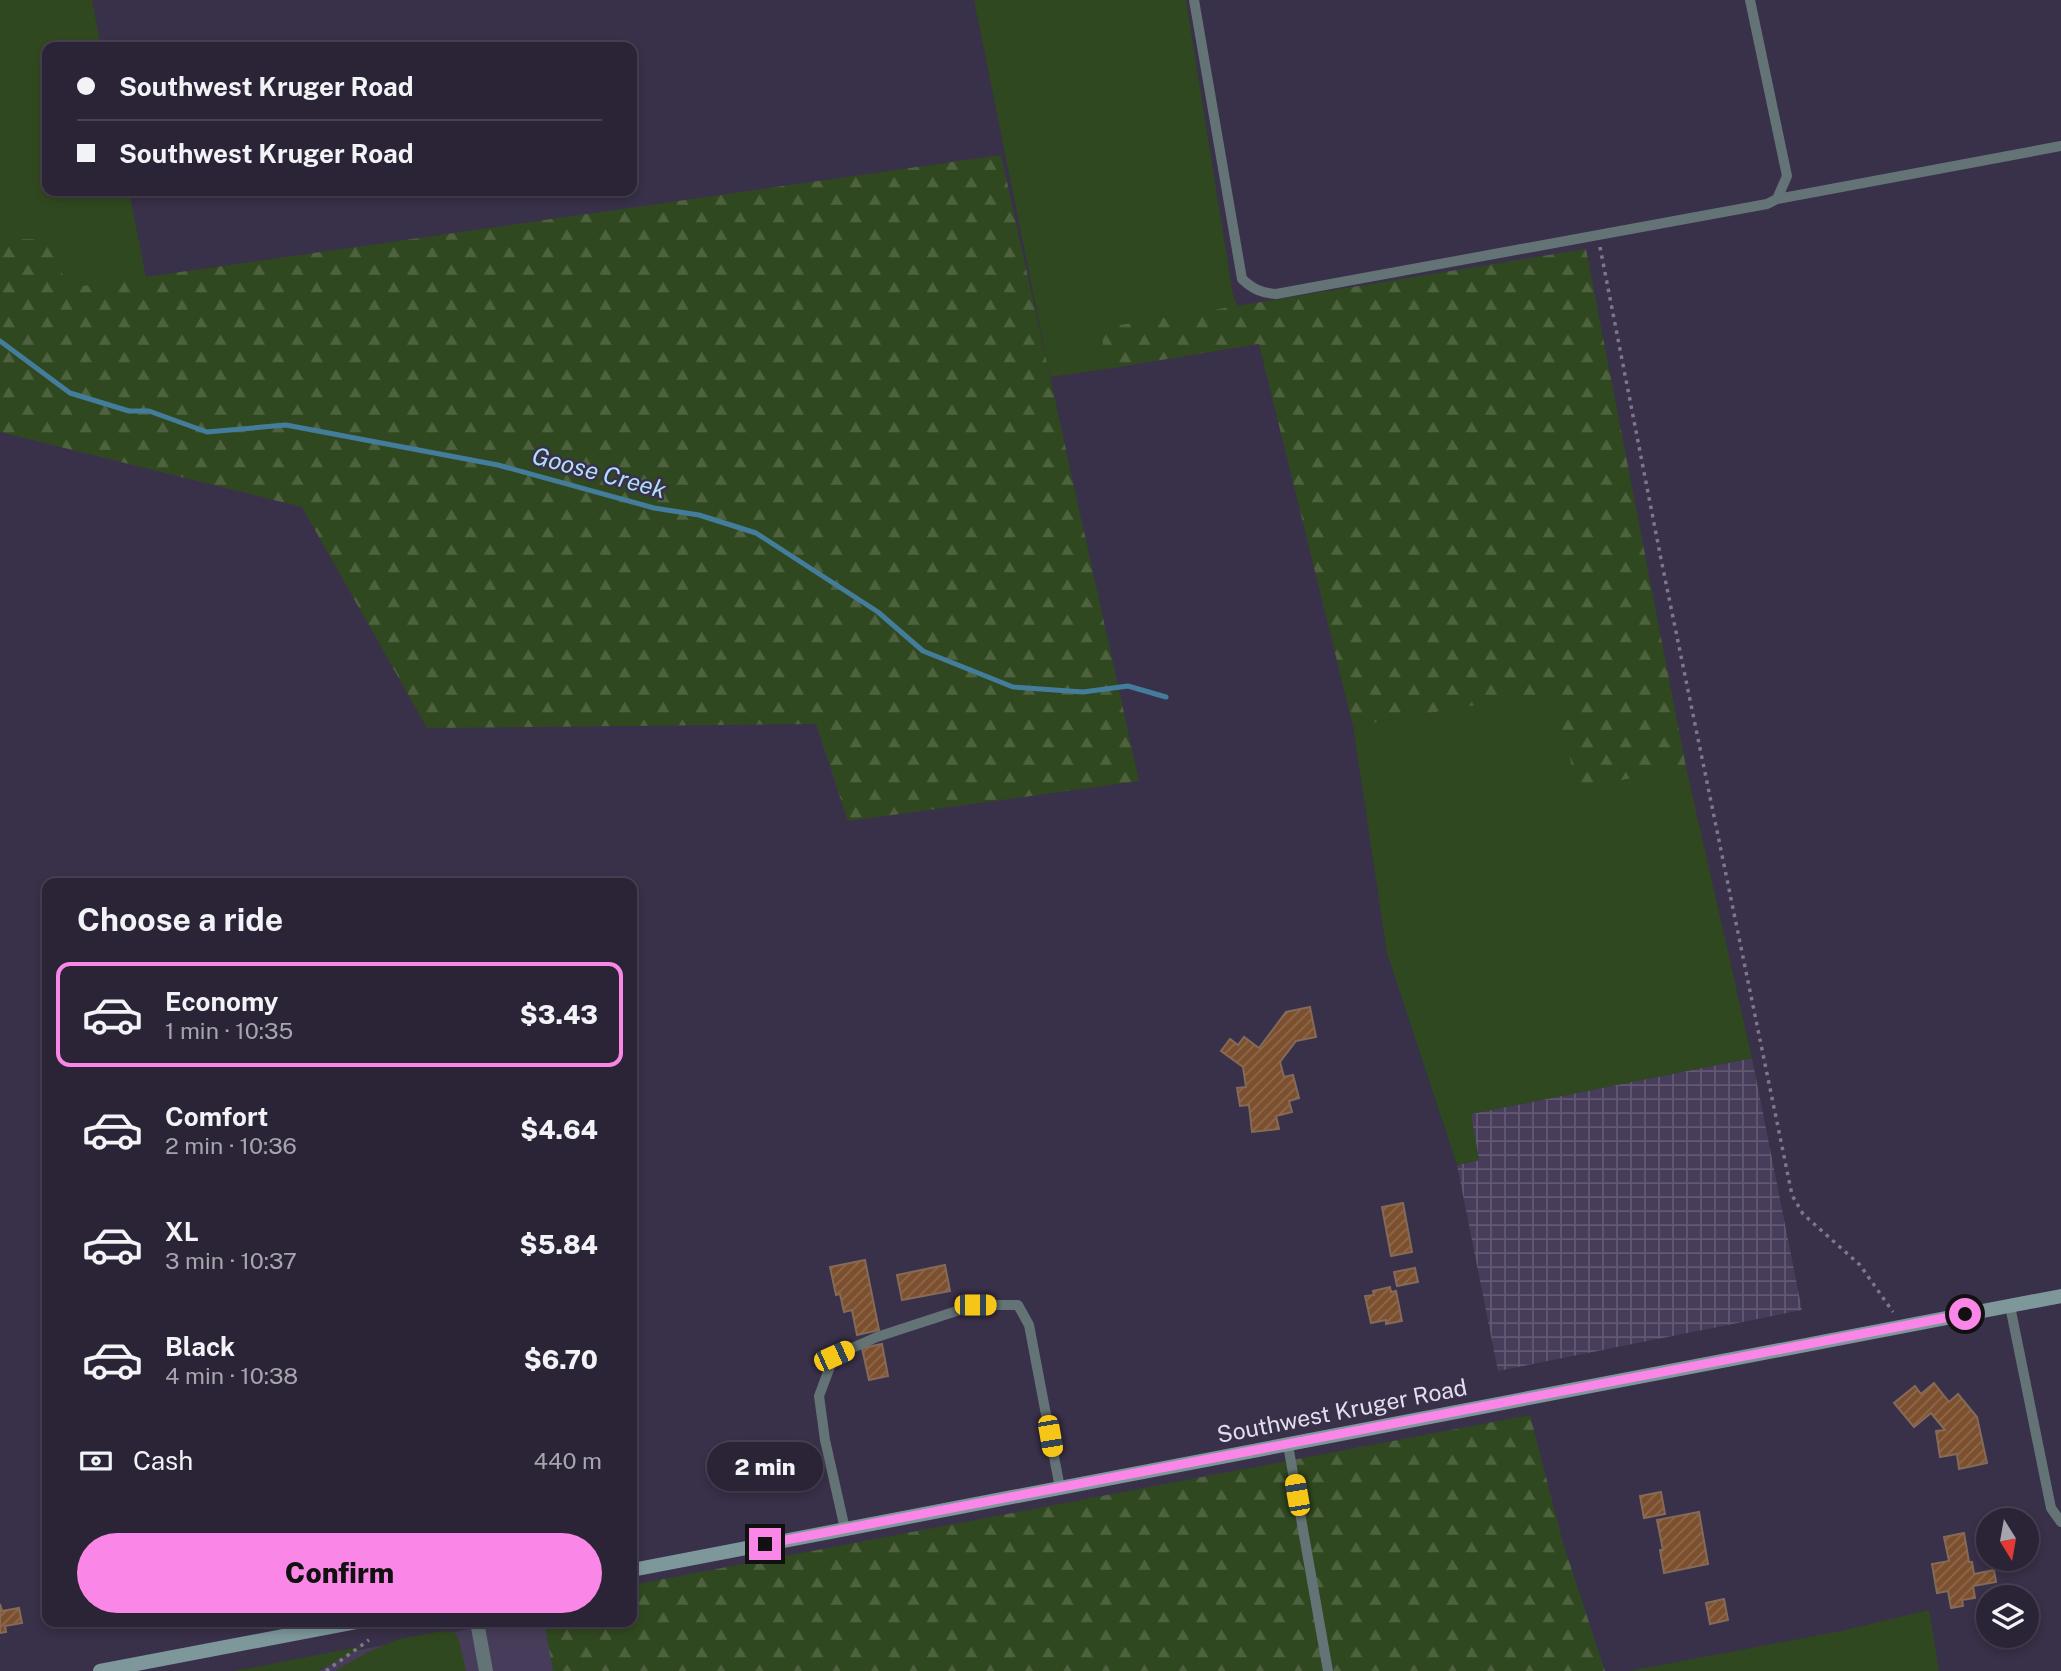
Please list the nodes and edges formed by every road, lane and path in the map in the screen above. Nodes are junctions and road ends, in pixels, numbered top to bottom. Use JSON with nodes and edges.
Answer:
{"nodes":[{"id":1,"x":1195,"y":0,"type":"edge"},
{"id":2,"x":1750,"y":0,"type":"edge"},
{"id":3,"x":2061,"y":146,"type":"edge"},
{"id":4,"x":1777,"y":199,"type":"junction"},
{"id":5,"x":1600,"y":235,"type":"junction"},
{"id":6,"x":2061,"y":1296,"type":"edge"},
{"id":7,"x":2010,"y":1306,"type":"junction"},
{"id":8,"x":1897,"y":1327,"type":"junction"},
{"id":9,"x":1288,"y":1445,"type":"junction"},
{"id":10,"x":1060,"y":1488,"type":"junction"},
{"id":11,"x":2061,"y":1522,"type":"edge"},
{"id":12,"x":845,"y":1529,"type":"junction"},
{"id":13,"x":637,"y":1569,"type":"edge"},
{"id":14,"x":330,"y":1627,"type":"edge"},
{"id":15,"x":478,"y":1627,"type":"edge"},
{"id":16,"x":369,"y":1640,"type":"dead end"},
{"id":17,"x":100,"y":1671,"type":"edge"},
{"id":18,"x":326,"y":1671,"type":"edge"},
{"id":19,"x":486,"y":1671,"type":"edge"},
{"id":20,"x":1328,"y":1671,"type":"edge"}],
"edges":[{"from":1,"to":5,"type":"lane"},
{"from":2,"to":4,"type":"lane"},
{"from":3,"to":4,"type":"lane"},
{"from":4,"to":5,"type":"lane"},
{"from":5,"to":8,"type":"path"},
{"from":6,"to":7,"type":"street","name":"Southwest Kruger Road"},
{"from":7,"to":8,"type":"street","name":"Southwest Kruger Road"},
{"from":7,"to":11,"type":"lane"},
{"from":8,"to":9,"type":"street","name":"Southwest Kruger Road"},
{"from":9,"to":10,"type":"street","name":"Southwest Kruger Road"},
{"from":9,"to":20,"type":"lane"},
{"from":10,"to":12,"type":"street","name":"Southwest Kruger Road"},
{"from":10,"to":12,"type":"lane"},
{"from":12,"to":13,"type":"street","name":"Southwest Kruger Road"},
{"from":14,"to":17,"type":"street"},
{"from":15,"to":19,"type":"street"},
{"from":16,"to":18,"type":"path"}]}
